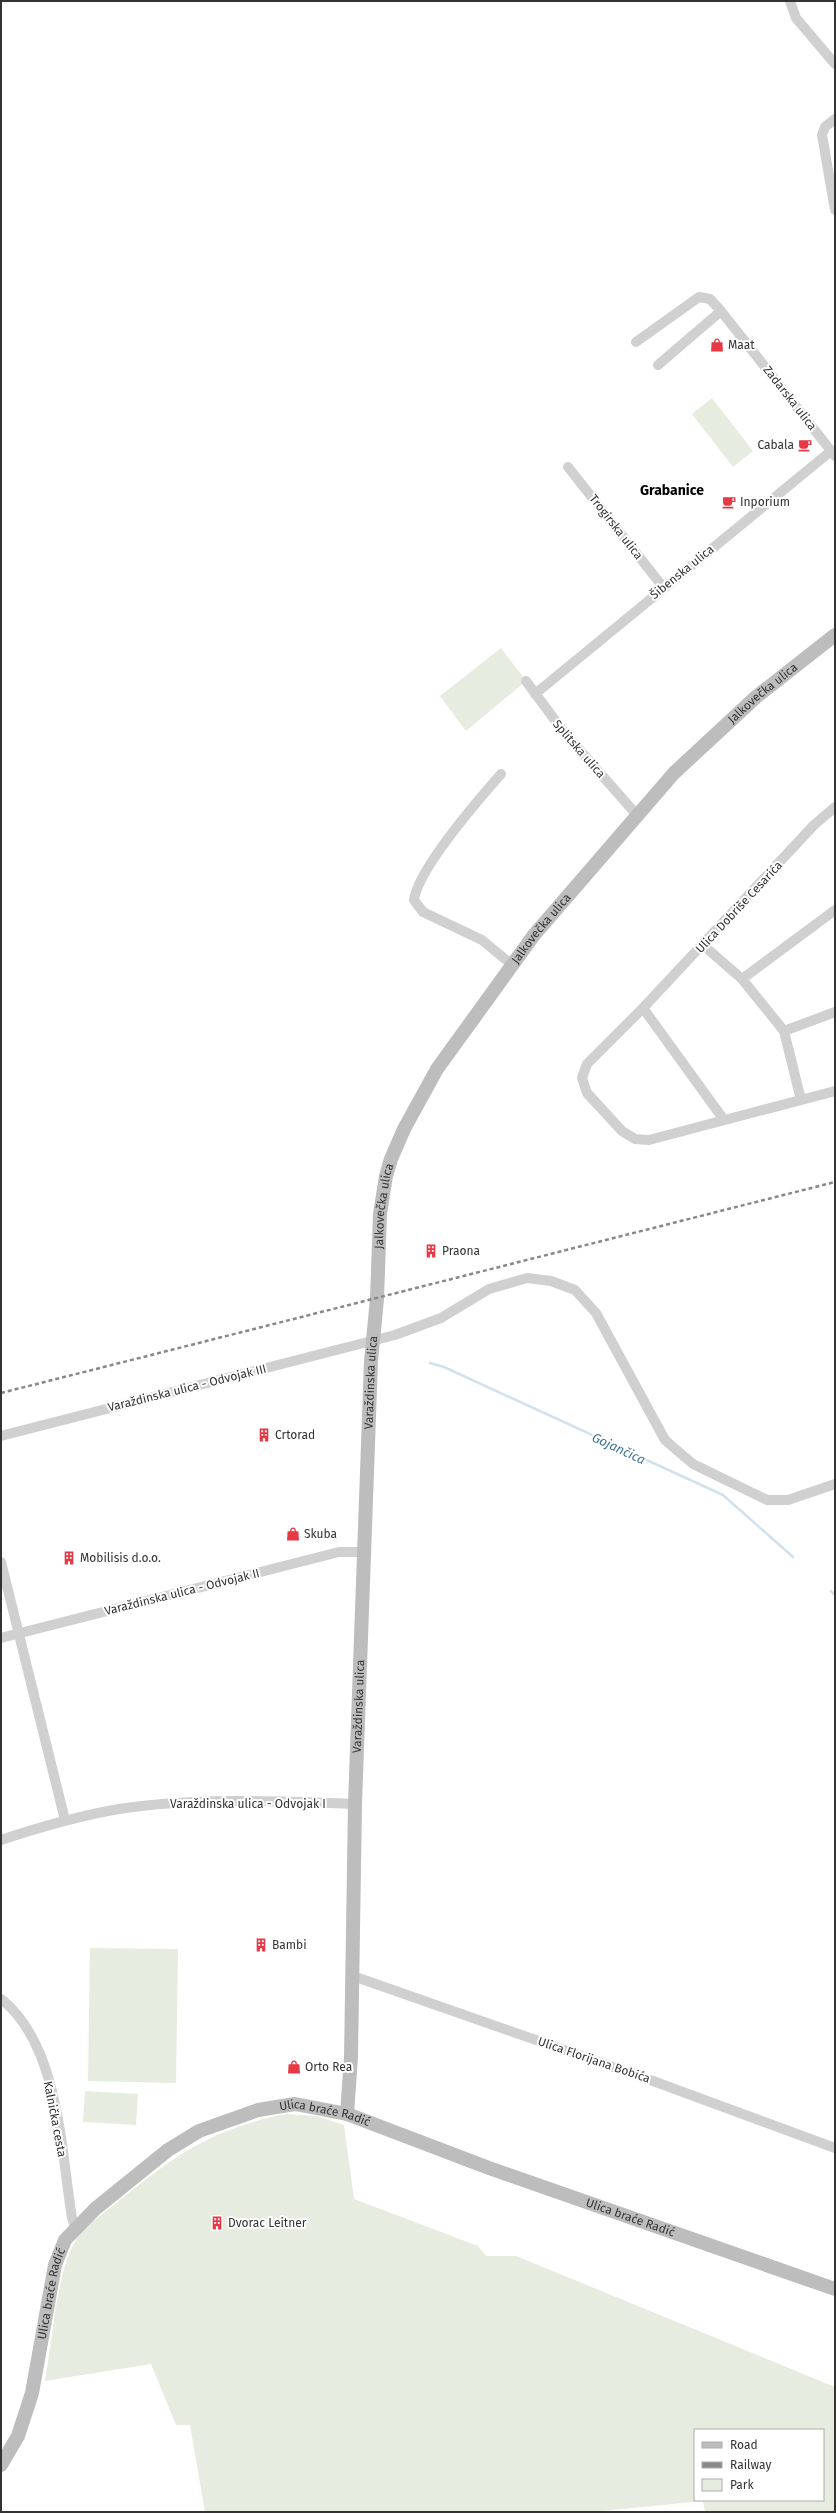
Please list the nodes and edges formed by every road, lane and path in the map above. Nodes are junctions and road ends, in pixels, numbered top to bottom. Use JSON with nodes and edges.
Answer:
{"nodes":[{"id":1,"x":790,"y":1,"type":"edge"},
{"id":2,"x":835,"y":64,"type":"edge"},
{"id":3,"x":835,"y":119,"type":"edge"},
{"id":4,"x":835,"y":210,"type":"edge"},
{"id":5,"x":721,"y":311,"type":"junction"},
{"id":6,"x":636,"y":342,"type":"dead end"},
{"id":7,"x":658,"y":365,"type":"dead end"},
{"id":8,"x":833,"y":454,"type":"edge"},
{"id":9,"x":568,"y":468,"type":"dead end"},
{"id":10,"x":663,"y":587,"type":"junction"},
{"id":11,"x":835,"y":635,"type":"edge"},
{"id":12,"x":526,"y":681,"type":"dead end"},
{"id":13,"x":534,"y":694,"type":"junction"},
{"id":14,"x":501,"y":774,"type":"dead end"},
{"id":15,"x":835,"y":807,"type":"edge"},
{"id":16,"x":636,"y":814,"type":"junction"},
{"id":17,"x":835,"y":910,"type":"edge"},
{"id":18,"x":704,"y":945,"type":"junction"},
{"id":19,"x":511,"y":964,"type":"junction"},
{"id":20,"x":742,"y":979,"type":"junction"},
{"id":21,"x":643,"y":1008,"type":"junction"},
{"id":22,"x":835,"y":1012,"type":"edge"},
{"id":23,"x":784,"y":1031,"type":"junction"},
{"id":24,"x":835,"y":1091,"type":"edge"},
{"id":25,"x":800,"y":1100,"type":"junction"},
{"id":26,"x":724,"y":1120,"type":"junction"},
{"id":27,"x":377,"y":1299,"type":"joint"},
{"id":28,"x":374,"y":1340,"type":"junction"},
{"id":29,"x":1,"y":1436,"type":"edge"},
{"id":30,"x":835,"y":1484,"type":"edge"},
{"id":31,"x":364,"y":1552,"type":"junction"},
{"id":32,"x":1,"y":1562,"type":"edge"},
{"id":33,"x":19,"y":1633,"type":"junction"},
{"id":34,"x":1,"y":1638,"type":"edge"},
{"id":35,"x":355,"y":1804,"type":"junction"},
{"id":36,"x":65,"y":1820,"type":"junction"},
{"id":37,"x":1,"y":1840,"type":"edge"},
{"id":38,"x":353,"y":1976,"type":"junction"},
{"id":39,"x":1,"y":1999,"type":"edge"},
{"id":40,"x":347,"y":2114,"type":"junction"},
{"id":41,"x":835,"y":2148,"type":"edge"},
{"id":42,"x":75,"y":2227,"type":"junction"},
{"id":43,"x":835,"y":2288,"type":"edge"},
{"id":44,"x":1,"y":2465,"type":"edge"}],
"edges":[{"from":1,"to":2,"type":"street"},
{"from":3,"to":4,"type":"street"},
{"from":5,"to":6,"type":"street","name":"Zadarska ulica"},
{"from":5,"to":7,"type":"street"},
{"from":5,"to":8,"type":"street","name":"Zadarska ulica"},
{"from":8,"to":10,"type":"street","name":"Šibenska ulica"},
{"from":9,"to":10,"type":"street","name":"Trogirska ulica"},
{"from":10,"to":13,"type":"street","name":"Šibenska ulica"},
{"from":11,"to":16,"type":"main road","name":"Jalkovečka ulica"},
{"from":12,"to":13,"type":"street","name":"Splitska ulica"},
{"from":13,"to":16,"type":"street","name":"Splitska ulica"},
{"from":14,"to":19,"type":"street"},
{"from":15,"to":18,"type":"street","name":"Ulica Dobriše Cesarića"},
{"from":16,"to":19,"type":"main road","name":"Jalkovečka ulica"},
{"from":17,"to":20,"type":"street"},
{"from":18,"to":20,"type":"street"},
{"from":18,"to":21,"type":"street","name":"Ulica Dobriše Cesarića"},
{"from":19,"to":27,"type":"main road","name":"Jalkovečka ulica"},
{"from":20,"to":23,"type":"street"},
{"from":21,"to":26,"type":"street"},
{"from":21,"to":26,"type":"street","name":"Ulica Dobriše Cesarića"},
{"from":22,"to":23,"type":"street"},
{"from":23,"to":25,"type":"street"},
{"from":24,"to":25,"type":"street","name":"Ulica Dobriše Cesarića"},
{"from":25,"to":26,"type":"street","name":"Ulica Dobriše Cesarića"},
{"from":27,"to":28,"type":"main road","name":"Varaždinska ulica"},
{"from":28,"to":29,"type":"street","name":"Varaždinska ulica - Odvojak III"},
{"from":28,"to":30,"type":"street","name":"Varaždinska ulica - Odvojak III"},
{"from":28,"to":31,"type":"main road","name":"Varaždinska ulica"},
{"from":31,"to":33,"type":"street","name":"Varaždinska ulica - Odvojak II"},
{"from":31,"to":35,"type":"main road","name":"Varaždinska ulica"},
{"from":32,"to":33,"type":"street"},
{"from":33,"to":34,"type":"street","name":"Varaždinska ulica - Odvojak II"},
{"from":33,"to":36,"type":"street"},
{"from":35,"to":36,"type":"street","name":"Varaždinska ulica - Odvojak I"},
{"from":35,"to":38,"type":"main road","name":"Varaždinska ulica"},
{"from":36,"to":37,"type":"street","name":"Varaždinska ulica - Odvojak I"},
{"from":38,"to":40,"type":"main road","name":"Varaždinska ulica"},
{"from":38,"to":41,"type":"street","name":"Ulica Florijana Bobića"},
{"from":39,"to":42,"type":"street","name":"Kalnička cesta"},
{"from":40,"to":42,"type":"main road","name":"Ulica braće Radić"},
{"from":40,"to":43,"type":"main road","name":"Ulica braće Radić"},
{"from":42,"to":44,"type":"main road","name":"Ulica braće Radić"}]}
